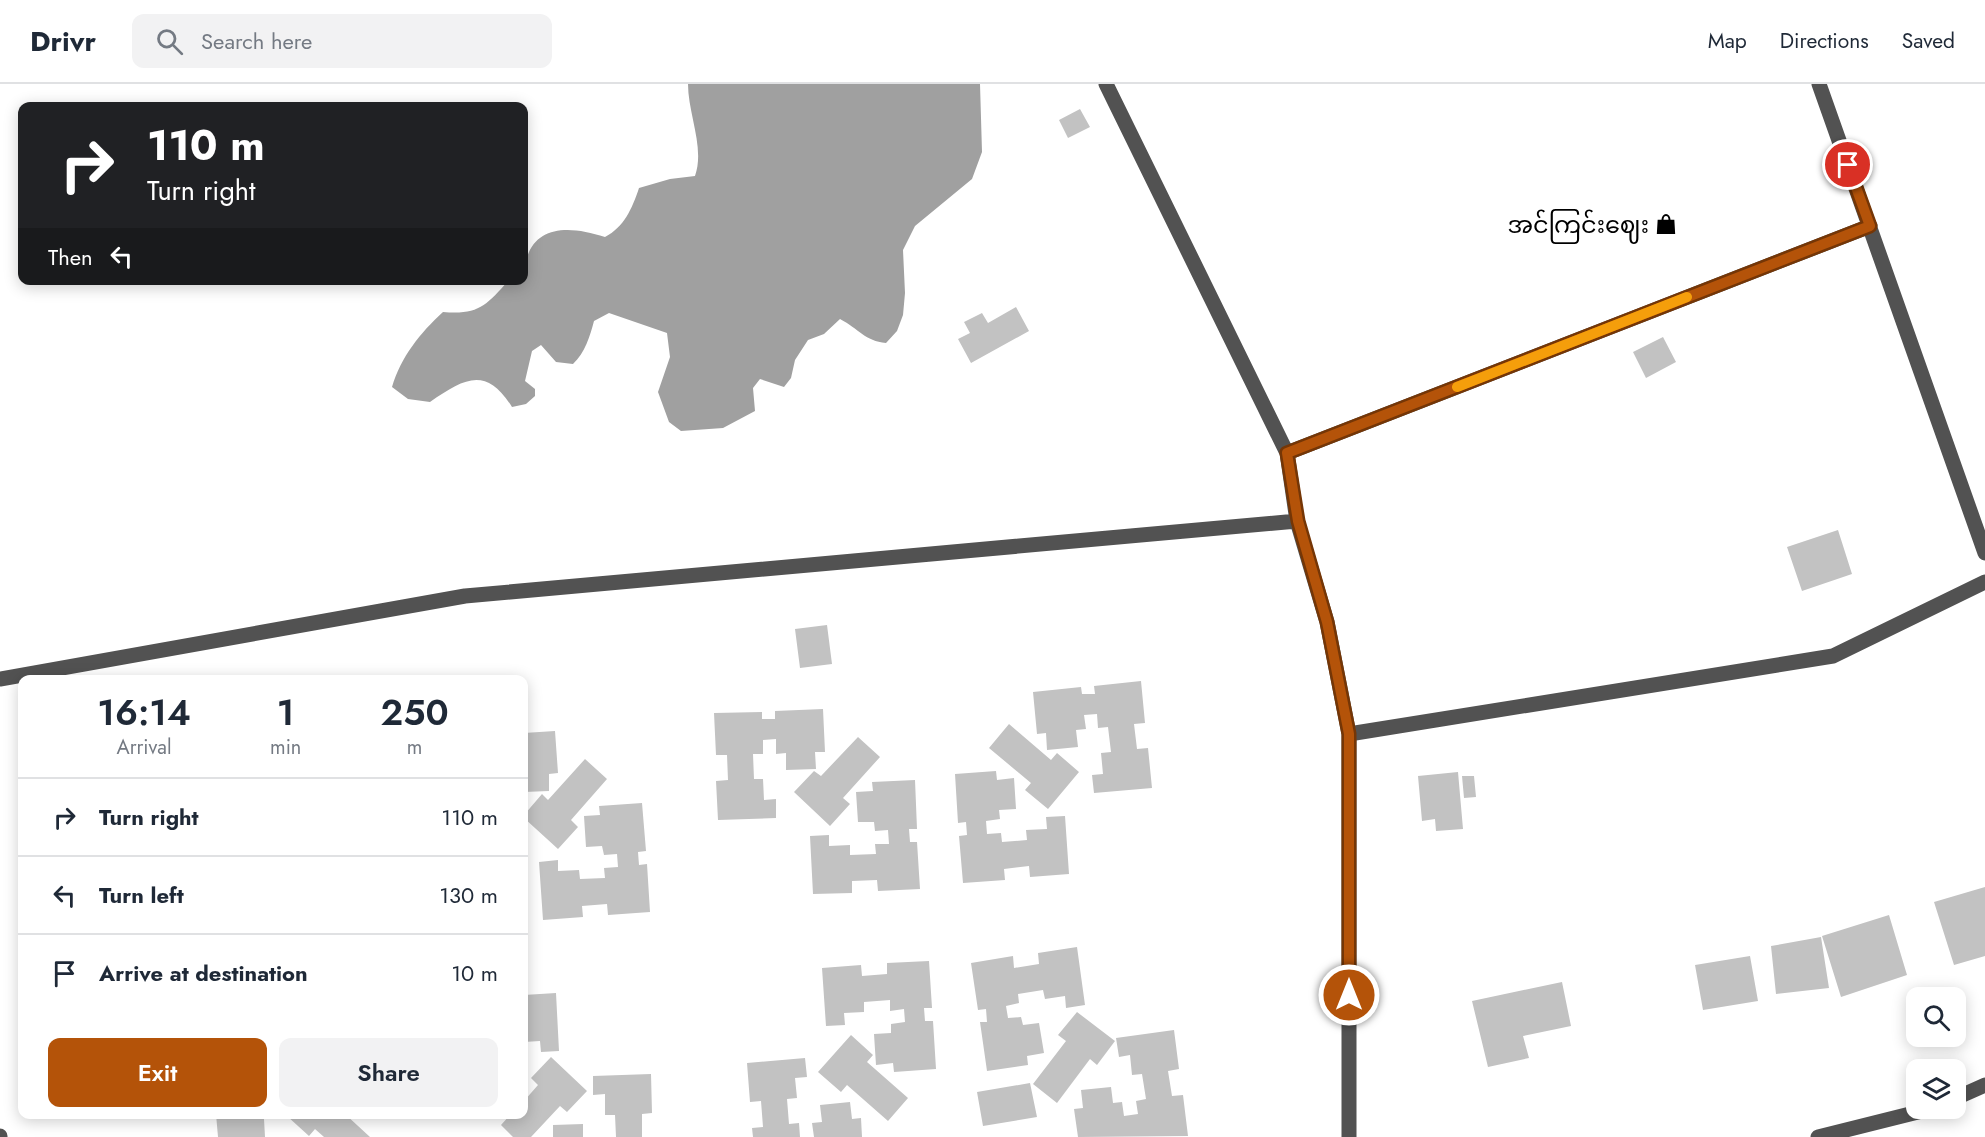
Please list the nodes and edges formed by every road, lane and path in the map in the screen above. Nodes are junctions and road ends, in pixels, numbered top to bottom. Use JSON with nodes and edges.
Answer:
{"nodes":[{"id":1,"x":1106,"y":84,"type":"edge"},
{"id":2,"x":1819,"y":84,"type":"edge"},
{"id":3,"x":1870,"y":226,"type":"junction"},
{"id":4,"x":1287,"y":453,"type":"junction"},
{"id":5,"x":1298,"y":521,"type":"junction"},
{"id":6,"x":1985,"y":553,"type":"edge"},
{"id":7,"x":1985,"y":582,"type":"edge"},
{"id":8,"x":22,"y":675,"type":"edge"},
{"id":9,"x":18,"y":676,"type":"edge"},
{"id":10,"x":0,"y":679,"type":"edge"},
{"id":11,"x":1349,"y":734,"type":"junction"},
{"id":12,"x":1985,"y":1085,"type":"edge"},
{"id":13,"x":1966,"y":1094,"type":"edge"},
{"id":14,"x":1906,"y":1115,"type":"edge"},
{"id":15,"x":1349,"y":1137,"type":"edge"},
{"id":16,"x":1818,"y":1137,"type":"edge"}],
"edges":[{"from":1,"to":4,"type":"street"},
{"from":2,"to":3,"type":"street"},
{"from":3,"to":4,"type":"street"},
{"from":3,"to":6,"type":"street"},
{"from":4,"to":5,"type":"street"},
{"from":5,"to":8,"type":"street"},
{"from":5,"to":11,"type":"street"},
{"from":7,"to":11,"type":"street"},
{"from":9,"to":10,"type":"street"},
{"from":11,"to":15,"type":"street"},
{"from":12,"to":13,"type":"street"},
{"from":14,"to":16,"type":"street"}]}
